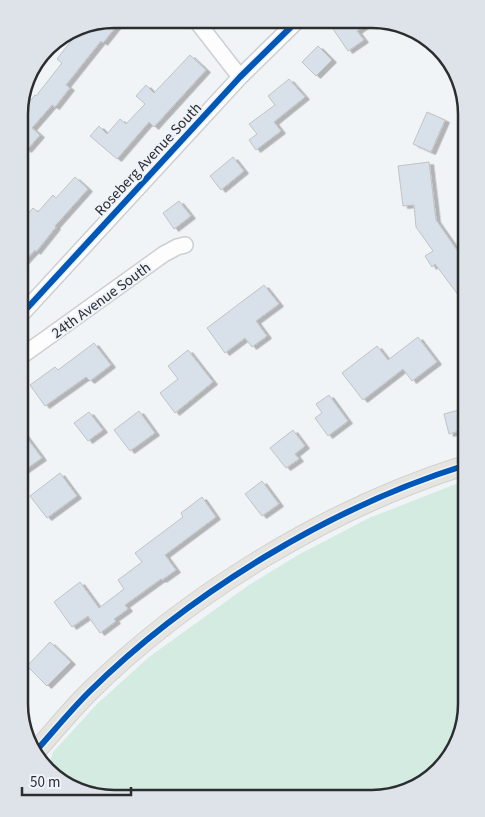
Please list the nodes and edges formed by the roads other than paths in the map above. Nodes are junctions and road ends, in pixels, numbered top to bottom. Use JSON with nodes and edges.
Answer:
{"nodes":[{"id":1,"x":202,"y":28,"type":"edge"},
{"id":2,"x":290,"y":28,"type":"edge"},
{"id":3,"x":240,"y":77,"type":"junction"},
{"id":4,"x":185,"y":246,"type":"dead end"},
{"id":5,"x":28,"y":307,"type":"edge"},
{"id":6,"x":28,"y":352,"type":"edge"},
{"id":7,"x":457,"y":468,"type":"edge"},
{"id":8,"x":40,"y":747,"type":"edge"}],
"edges":[{"from":1,"to":3,"type":"street"},
{"from":2,"to":3,"type":"street","name":"Roseberg Avenue South"},
{"from":3,"to":5,"type":"street","name":"Roseberg Avenue South"},
{"from":4,"to":6,"type":"street","name":"24th Avenue South"},
{"from":7,"to":8,"type":"main road"}]}
